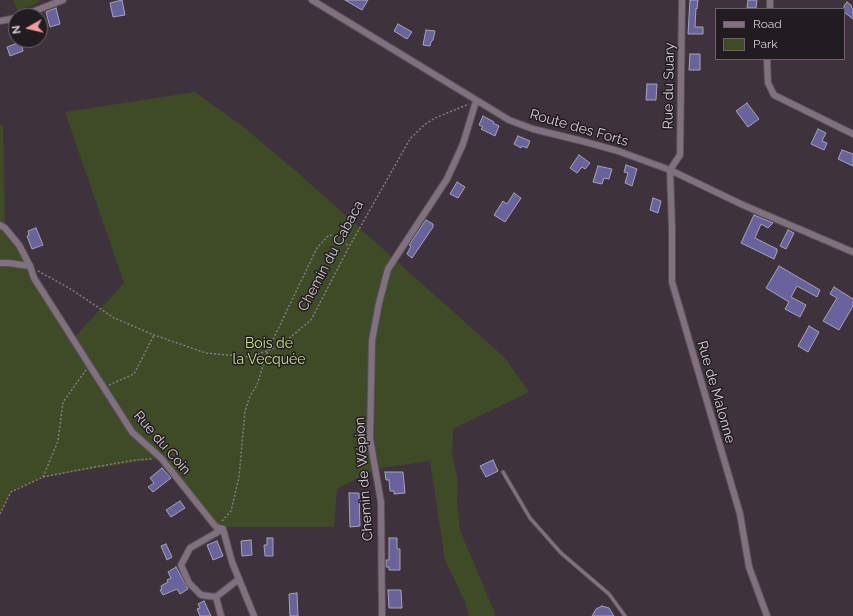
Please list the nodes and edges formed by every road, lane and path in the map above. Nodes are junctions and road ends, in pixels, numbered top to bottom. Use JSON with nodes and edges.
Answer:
{"nodes":[{"id":1,"x":63,"y":0,"type":"edge"},
{"id":2,"x":312,"y":0,"type":"edge"},
{"id":3,"x":682,"y":0,"type":"edge"},
{"id":4,"x":42,"y":8,"type":"edge"},
{"id":5,"x":767,"y":60,"type":"edge"},
{"id":6,"x":476,"y":100,"type":"junction"},
{"id":7,"x":853,"y":134,"type":"edge"},
{"id":8,"x":670,"y":170,"type":"junction"},
{"id":9,"x":0,"y":225,"type":"edge"},
{"id":10,"x":349,"y":247,"type":"junction"},
{"id":11,"x":853,"y":252,"type":"edge"},
{"id":12,"x":0,"y":263,"type":"edge"},
{"id":13,"x":30,"y":266,"type":"junction"},
{"id":14,"x":154,"y":335,"type":"junction"},
{"id":15,"x":268,"y":350,"type":"junction"},
{"id":16,"x":90,"y":365,"type":"junction"},
{"id":17,"x":104,"y":387,"type":"junction"},
{"id":18,"x":161,"y":458,"type":"junction"},
{"id":19,"x":503,"y":472,"type":"dead end"},
{"id":20,"x":43,"y":477,"type":"junction"},
{"id":21,"x":0,"y":514,"type":"edge"},
{"id":22,"x":216,"y":527,"type":"junction"},
{"id":23,"x":223,"y":529,"type":"junction"},
{"id":24,"x":239,"y":579,"type":"junction"},
{"id":25,"x":216,"y":597,"type":"junction"},
{"id":26,"x":221,"y":616,"type":"edge"},
{"id":27,"x":254,"y":616,"type":"edge"},
{"id":28,"x":382,"y":616,"type":"edge"},
{"id":29,"x":625,"y":616,"type":"edge"},
{"id":30,"x":767,"y":616,"type":"edge"}],
"edges":[{"from":1,"to":4,"type":"street"},
{"from":2,"to":6,"type":"street","name":"Route des Forts"},
{"from":3,"to":8,"type":"street","name":"Rue du Suary"},
{"from":5,"to":7,"type":"street"},
{"from":6,"to":8,"type":"street","name":"Route des Forts"},
{"from":6,"to":10,"type":"path","name":"Chemin du Cabaca"},
{"from":6,"to":28,"type":"street","name":"Chemin de Wépion"},
{"from":8,"to":11,"type":"street","name":"Route des Forts"},
{"from":8,"to":30,"type":"street","name":"Rue de Malonne"},
{"from":9,"to":13,"type":"street","name":"Rue du Coin"},
{"from":10,"to":15,"type":"path","name":"Chemin du Cabaca"},
{"from":10,"to":15,"type":"path"},
{"from":12,"to":13,"type":"street"},
{"from":13,"to":14,"type":"path","name":"Chemin du Cabaca"},
{"from":13,"to":16,"type":"street","name":"Rue du Coin"},
{"from":14,"to":15,"type":"path","name":"Chemin du Cabaca"},
{"from":14,"to":17,"type":"path"},
{"from":15,"to":22,"type":"path"},
{"from":16,"to":17,"type":"street","name":"Rue du Coin"},
{"from":16,"to":20,"type":"path"},
{"from":17,"to":18,"type":"street","name":"Rue du Coin"},
{"from":18,"to":20,"type":"path"},
{"from":18,"to":22,"type":"street","name":"Rue du Coin"},
{"from":19,"to":29,"type":"lane"},
{"from":20,"to":21,"type":"path"},
{"from":22,"to":23,"type":"street"},
{"from":23,"to":24,"type":"street"},
{"from":23,"to":25,"type":"street"},
{"from":24,"to":25,"type":"street"},
{"from":24,"to":27,"type":"street"},
{"from":25,"to":26,"type":"street"}]}
